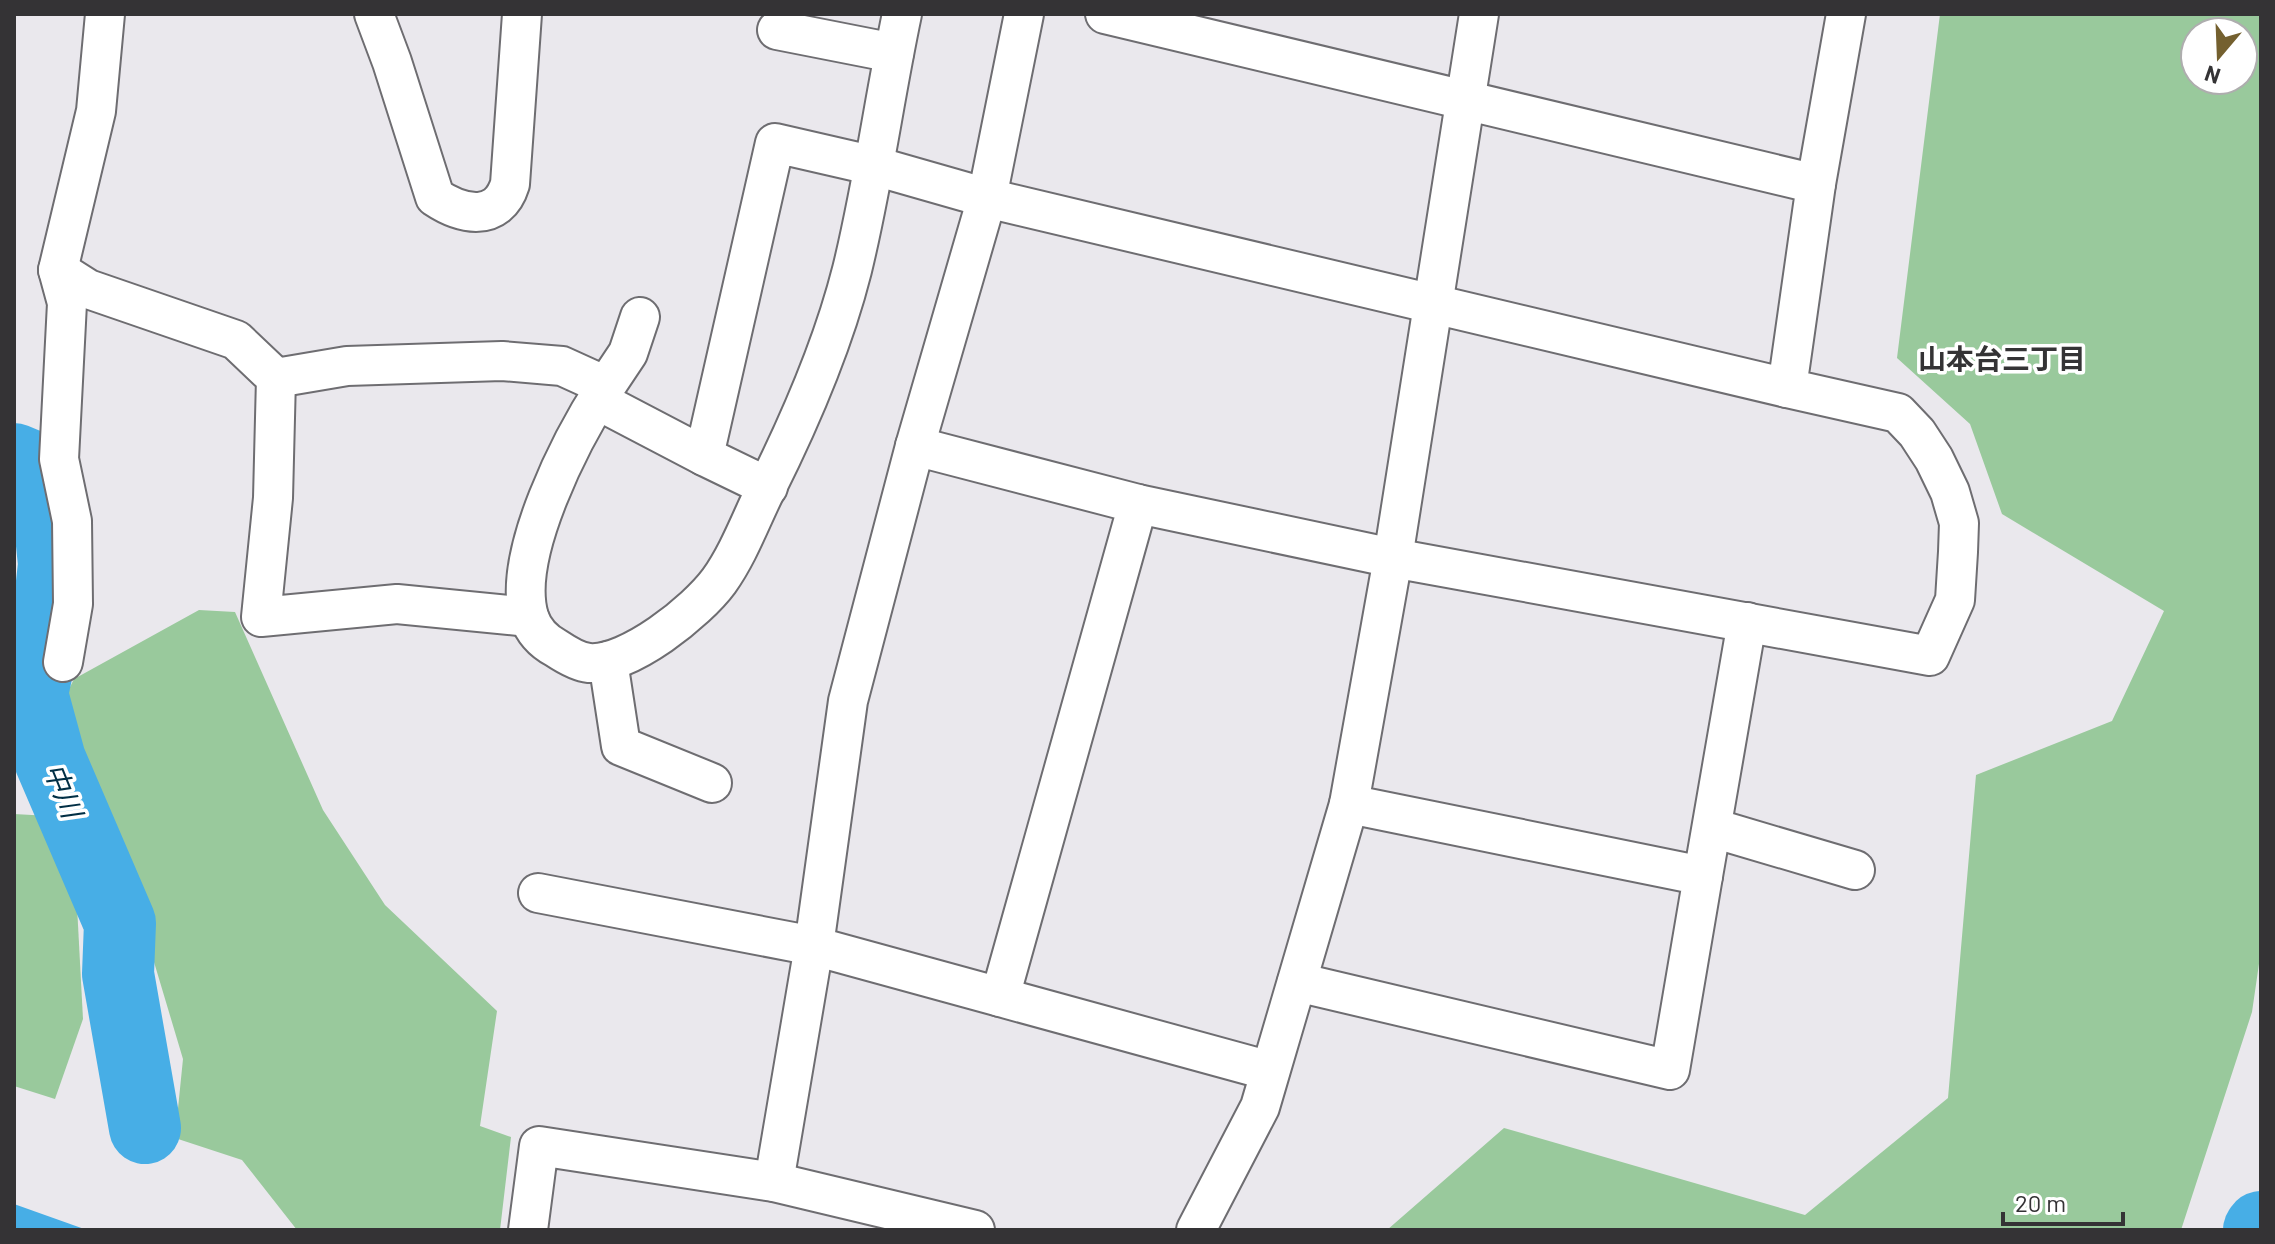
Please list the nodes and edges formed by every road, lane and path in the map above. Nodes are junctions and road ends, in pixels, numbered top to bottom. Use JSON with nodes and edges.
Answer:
{"nodes":[{"id":1,"x":105,"y":14,"type":"edge"},
{"id":2,"x":374,"y":14,"type":"edge"},
{"id":3,"x":522,"y":14,"type":"edge"},
{"id":4,"x":902,"y":14,"type":"edge"},
{"id":5,"x":1024,"y":14,"type":"edge"},
{"id":6,"x":1105,"y":14,"type":"edge"},
{"id":7,"x":1479,"y":14,"type":"edge"},
{"id":8,"x":1846,"y":14,"type":"edge"},
{"id":9,"x":777,"y":30,"type":"dead end"},
{"id":10,"x":894,"y":53,"type":"junction"},
{"id":11,"x":1464,"y":98,"type":"junction"},
{"id":12,"x":875,"y":166,"type":"junction"},
{"id":13,"x":1816,"y":184,"type":"junction"},
{"id":14,"x":987,"y":198,"type":"junction"},
{"id":15,"x":58,"y":270,"type":"junction"},
{"id":16,"x":1434,"y":303,"type":"junction"},
{"id":17,"x":640,"y":317,"type":"dead end"},
{"id":18,"x":276,"y":378,"type":"junction"},
{"id":19,"x":1787,"y":388,"type":"junction"},
{"id":20,"x":602,"y":393,"type":"junction"},
{"id":21,"x":915,"y":446,"type":"junction"},
{"id":22,"x":704,"y":456,"type":"junction"},
{"id":23,"x":768,"y":487,"type":"junction"},
{"id":24,"x":1138,"y":504,"type":"junction"},
{"id":25,"x":1393,"y":558,"type":"junction"},
{"id":26,"x":529,"y":617,"type":"junction"},
{"id":27,"x":1747,"y":622,"type":"junction"},
{"id":28,"x":608,"y":661,"type":"junction"},
{"id":29,"x":63,"y":662,"type":"dead end"},
{"id":30,"x":712,"y":783,"type":"dead end"},
{"id":31,"x":1349,"y":804,"type":"junction"},
{"id":32,"x":1713,"y":828,"type":"junction"},
{"id":33,"x":1855,"y":870,"type":"dead end"},
{"id":34,"x":1703,"y":876,"type":"junction"},
{"id":35,"x":538,"y":893,"type":"dead end"},
{"id":36,"x":814,"y":946,"type":"junction"},
{"id":37,"x":1297,"y":982,"type":"junction"},
{"id":38,"x":1000,"y":997,"type":"junction"},
{"id":39,"x":1270,"y":1071,"type":"junction"},
{"id":40,"x":774,"y":1182,"type":"junction"},
{"id":41,"x":528,"y":1230,"type":"edge"},
{"id":42,"x":975,"y":1230,"type":"edge"},
{"id":43,"x":1196,"y":1230,"type":"edge"}],
"edges":[{"from":1,"to":15,"type":"street"},
{"from":2,"to":3,"type":"street"},
{"from":4,"to":10,"type":"street"},
{"from":5,"to":14,"type":"street"},
{"from":6,"to":11,"type":"street"},
{"from":7,"to":11,"type":"street"},
{"from":8,"to":13,"type":"street"},
{"from":9,"to":10,"type":"street"},
{"from":10,"to":12,"type":"street"},
{"from":11,"to":13,"type":"street"},
{"from":11,"to":16,"type":"street"},
{"from":12,"to":14,"type":"street"},
{"from":12,"to":22,"type":"street"},
{"from":12,"to":23,"type":"street"},
{"from":13,"to":19,"type":"street"},
{"from":14,"to":16,"type":"street"},
{"from":14,"to":21,"type":"street"},
{"from":15,"to":18,"type":"street"},
{"from":15,"to":29,"type":"street"},
{"from":16,"to":19,"type":"street"},
{"from":16,"to":25,"type":"street"},
{"from":17,"to":20,"type":"street"},
{"from":18,"to":20,"type":"street"},
{"from":18,"to":26,"type":"street"},
{"from":19,"to":27,"type":"street"},
{"from":20,"to":22,"type":"street"},
{"from":20,"to":26,"type":"street"},
{"from":21,"to":24,"type":"street"},
{"from":21,"to":36,"type":"street"},
{"from":22,"to":23,"type":"street"},
{"from":23,"to":28,"type":"street"},
{"from":24,"to":25,"type":"street"},
{"from":24,"to":38,"type":"street"},
{"from":25,"to":27,"type":"street"},
{"from":25,"to":31,"type":"street"},
{"from":26,"to":28,"type":"street"},
{"from":27,"to":32,"type":"street"},
{"from":28,"to":30,"type":"street"},
{"from":31,"to":34,"type":"street"},
{"from":31,"to":37,"type":"street"},
{"from":32,"to":33,"type":"street"},
{"from":32,"to":34,"type":"street"},
{"from":34,"to":37,"type":"street"},
{"from":35,"to":36,"type":"street"},
{"from":36,"to":38,"type":"street"},
{"from":36,"to":40,"type":"street"},
{"from":37,"to":39,"type":"street"},
{"from":38,"to":39,"type":"street"},
{"from":39,"to":43,"type":"street"},
{"from":40,"to":41,"type":"street"},
{"from":40,"to":42,"type":"street"}]}
